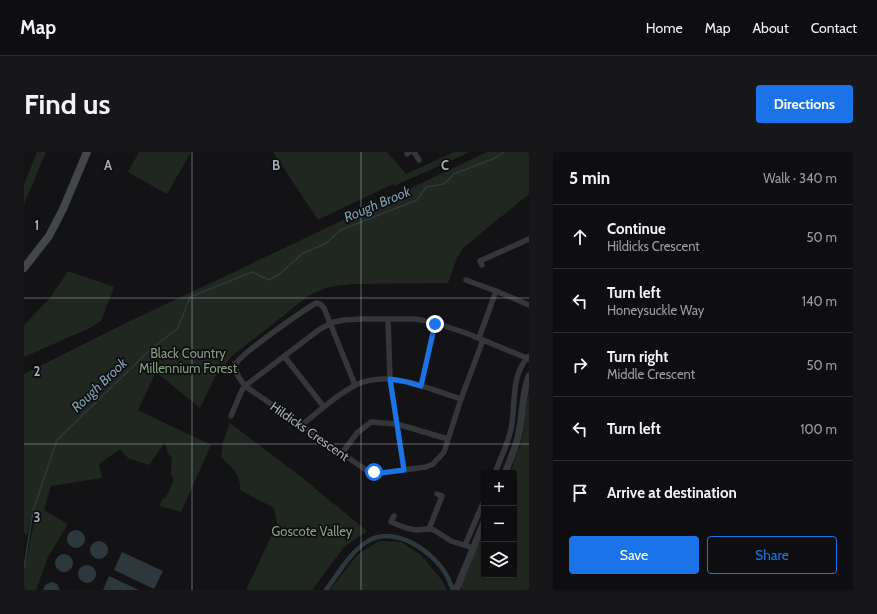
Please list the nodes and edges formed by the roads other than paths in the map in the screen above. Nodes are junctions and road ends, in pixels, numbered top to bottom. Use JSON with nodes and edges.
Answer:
{"nodes":[{"id":1,"x":87,"y":152,"type":"edge"},
{"id":2,"x":414,"y":152,"type":"edge"},
{"id":3,"x":419,"y":160,"type":"dead end"},
{"id":4,"x":529,"y":239,"type":"edge"},
{"id":5,"x":482,"y":265,"type":"dead end"},
{"id":6,"x":24,"y":268,"type":"edge"},
{"id":7,"x":466,"y":280,"type":"dead end"},
{"id":8,"x":496,"y":291,"type":"junction"},
{"id":9,"x":529,"y":305,"type":"edge"},
{"id":10,"x":388,"y":320,"type":"junction"},
{"id":11,"x":330,"y":324,"type":"junction"},
{"id":12,"x":435,"y":324,"type":"junction"},
{"id":13,"x":481,"y":339,"type":"junction"},
{"id":14,"x":284,"y":356,"type":"junction"},
{"id":15,"x":528,"y":358,"type":"edge"},
{"id":16,"x":529,"y":376,"type":"edge"},
{"id":17,"x":390,"y":379,"type":"junction"},
{"id":18,"x":355,"y":385,"type":"junction"},
{"id":19,"x":245,"y":386,"type":"junction"},
{"id":20,"x":421,"y":386,"type":"junction"},
{"id":21,"x":461,"y":399,"type":"junction"},
{"id":22,"x":324,"y":407,"type":"junction"},
{"id":23,"x":231,"y":416,"type":"dead end"},
{"id":24,"x":397,"y":424,"type":"junction"},
{"id":25,"x":302,"y":425,"type":"junction"},
{"id":26,"x":448,"y":439,"type":"junction"},
{"id":27,"x":342,"y":453,"type":"junction"},
{"id":28,"x":404,"y":470,"type":"junction"},
{"id":29,"x":496,"y":470,"type":"edge"},
{"id":30,"x":506,"y":470,"type":"edge"},
{"id":31,"x":437,"y":494,"type":"dead end"},
{"id":32,"x":482,"y":506,"type":"edge"},
{"id":33,"x":394,"y":516,"type":"dead end"},
{"id":34,"x":429,"y":529,"type":"junction"},
{"id":35,"x":481,"y":529,"type":"edge"},
{"id":36,"x":465,"y":546,"type":"junction"},
{"id":37,"x":473,"y":548,"type":"junction"},
{"id":38,"x":458,"y":587,"type":"edge"}],
"edges":[{"from":1,"to":6,"type":"main road"},
{"from":2,"to":3,"type":"street"},
{"from":4,"to":5,"type":"street"},
{"from":7,"to":8,"type":"street"},
{"from":8,"to":9,"type":"street"},
{"from":8,"to":13,"type":"street","name":"Hildicks Crescent"},
{"from":10,"to":11,"type":"street"},
{"from":10,"to":12,"type":"street"},
{"from":10,"to":17,"type":"street"},
{"from":11,"to":14,"type":"street"},
{"from":11,"to":18,"type":"street"},
{"from":11,"to":19,"type":"street"},
{"from":12,"to":13,"type":"street"},
{"from":12,"to":20,"type":"street"},
{"from":13,"to":15,"type":"street"},
{"from":13,"to":21,"type":"street","name":"Hildicks Crescent"},
{"from":14,"to":19,"type":"street"},
{"from":14,"to":22,"type":"street"},
{"from":15,"to":29,"type":"street"},
{"from":16,"to":30,"type":"street"},
{"from":17,"to":18,"type":"street"},
{"from":17,"to":20,"type":"street"},
{"from":17,"to":24,"type":"street"},
{"from":18,"to":22,"type":"street"},
{"from":19,"to":23,"type":"street"},
{"from":19,"to":25,"type":"street","name":"Hildicks Crescent"},
{"from":20,"to":21,"type":"street"},
{"from":21,"to":26,"type":"street","name":"Hildicks Crescent"},
{"from":22,"to":25,"type":"street"},
{"from":24,"to":26,"type":"street"},
{"from":24,"to":27,"type":"street"},
{"from":24,"to":28,"type":"street"},
{"from":25,"to":27,"type":"street","name":"Hildicks Crescent"},
{"from":26,"to":28,"type":"street","name":"Hildicks Crescent"},
{"from":27,"to":28,"type":"street","name":"Hildicks Crescent"},
{"from":31,"to":34,"type":"street"},
{"from":32,"to":36,"type":"street"},
{"from":33,"to":34,"type":"street"},
{"from":34,"to":36,"type":"street"},
{"from":35,"to":37,"type":"street"},
{"from":36,"to":37,"type":"street"},
{"from":37,"to":38,"type":"street"}]}
